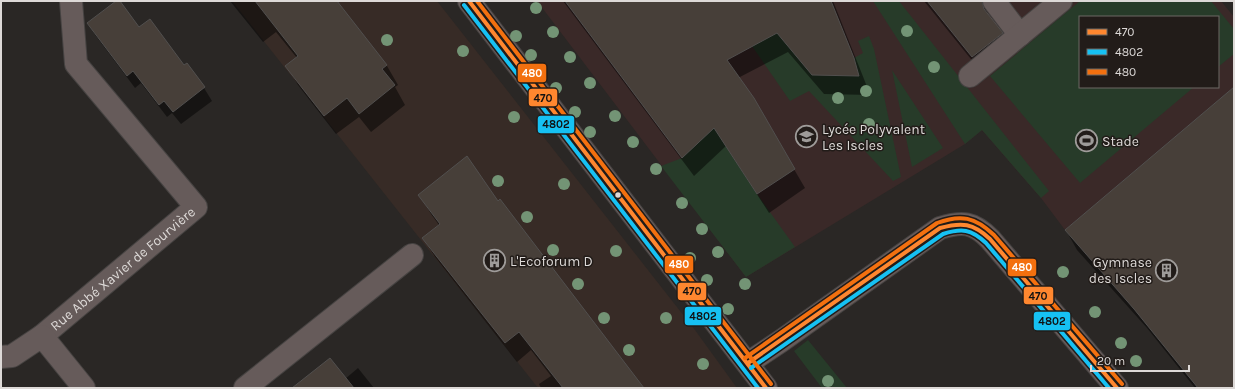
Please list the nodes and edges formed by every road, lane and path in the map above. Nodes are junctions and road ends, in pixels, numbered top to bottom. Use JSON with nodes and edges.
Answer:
{"nodes":[{"id":1,"x":71,"y":1,"type":"edge"},
{"id":2,"x":469,"y":1,"type":"edge"},
{"id":3,"x":994,"y":1,"type":"edge"},
{"id":4,"x":1061,"y":1,"type":"edge"},
{"id":5,"x":1020,"y":35,"type":"junction"},
{"id":6,"x":970,"y":76,"type":"dead end"},
{"id":7,"x":412,"y":255,"type":"dead end"},
{"id":8,"x":42,"y":336,"type":"junction"},
{"id":9,"x":1,"y":357,"type":"edge"},
{"id":10,"x":748,"y":363,"type":"junction"},
{"id":11,"x":84,"y":388,"type":"edge"},
{"id":12,"x":245,"y":388,"type":"edge"},
{"id":13,"x":766,"y":388,"type":"edge"},
{"id":14,"x":1117,"y":388,"type":"edge"}],
"edges":[{"from":1,"to":8,"type":"street","name":"Rue Abbé Xavier de Fourvière"},
{"from":2,"to":10,"type":"street"},
{"from":3,"to":5,"type":"street"},
{"from":4,"to":5,"type":"street"},
{"from":5,"to":6,"type":"street"},
{"from":7,"to":12,"type":"street"},
{"from":8,"to":9,"type":"street"},
{"from":8,"to":11,"type":"street"},
{"from":10,"to":13,"type":"street"},
{"from":10,"to":14,"type":"street"}]}
